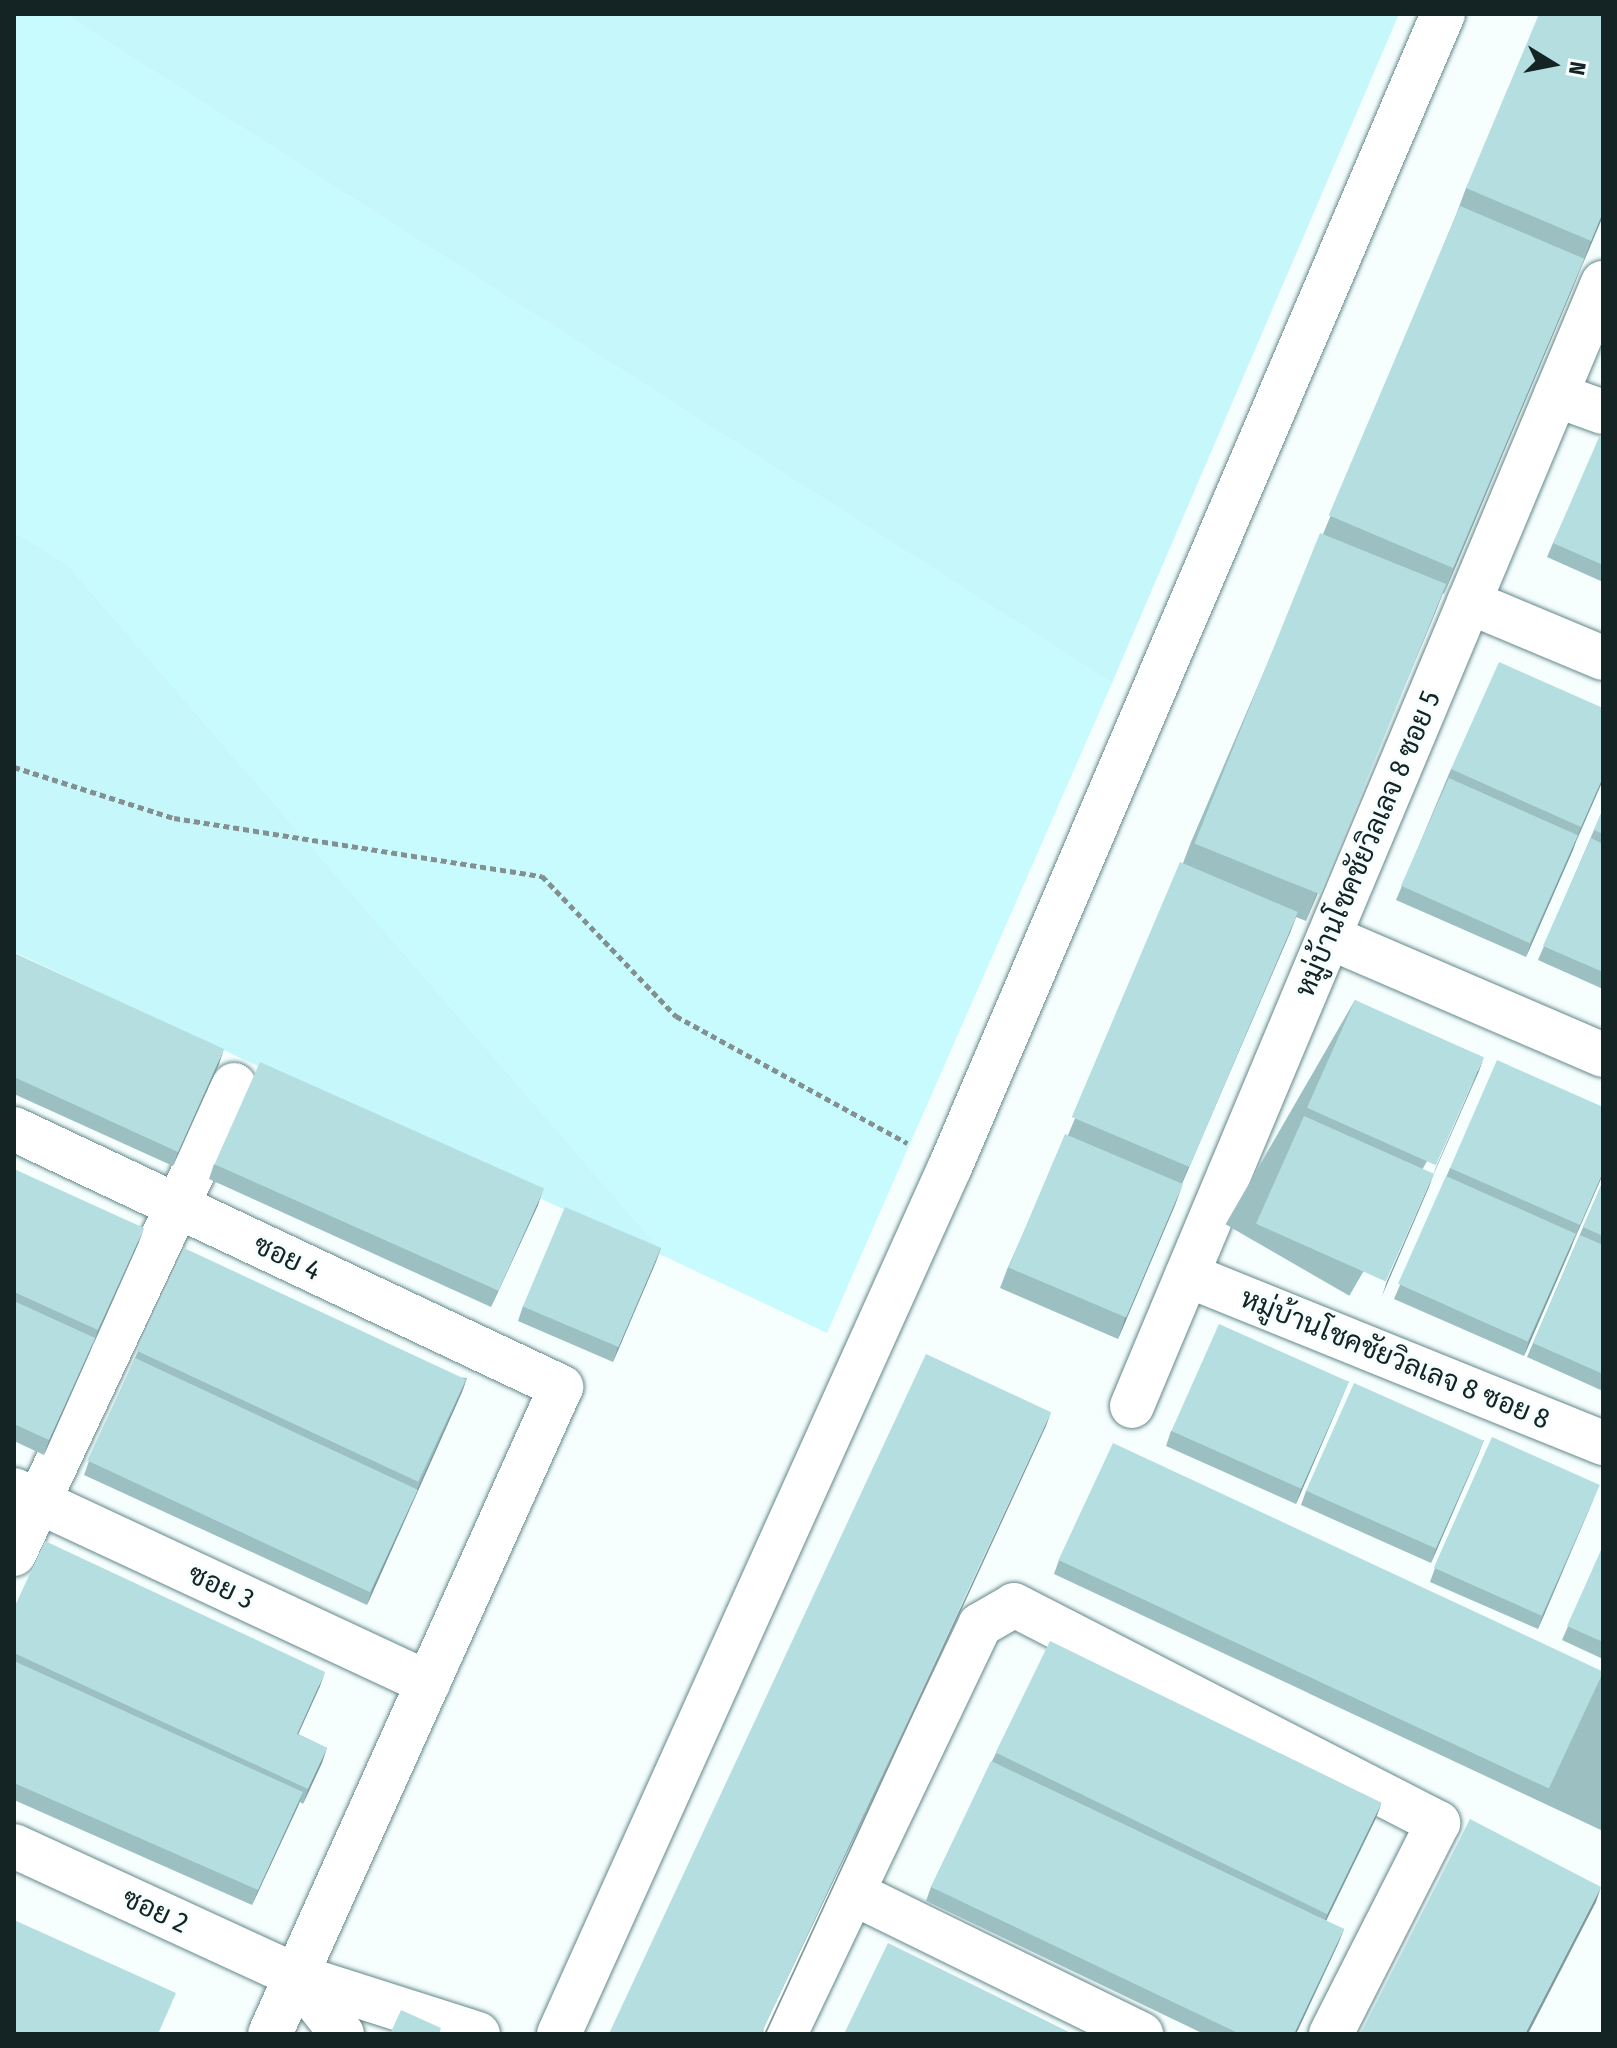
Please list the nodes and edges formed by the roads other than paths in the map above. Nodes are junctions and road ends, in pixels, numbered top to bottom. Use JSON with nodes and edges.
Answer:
{"nodes":[{"id":1,"x":1443,"y":14,"type":"edge"},
{"id":2,"x":1603,"y":283,"type":"edge"},
{"id":3,"x":1556,"y":395,"type":"junction"},
{"id":4,"x":1603,"y":412,"type":"edge"},
{"id":5,"x":1469,"y":602,"type":"junction"},
{"id":6,"x":1603,"y":658,"type":"edge"},
{"id":7,"x":1329,"y":937,"type":"junction"},
{"id":8,"x":1603,"y":1055,"type":"edge"},
{"id":9,"x":234,"y":1085,"type":"dead end"},
{"id":10,"x":14,"y":1129,"type":"edge"},
{"id":11,"x":177,"y":1206,"type":"junction"},
{"id":12,"x":1187,"y":1275,"type":"junction"},
{"id":13,"x":1132,"y":1406,"type":"dead end"},
{"id":14,"x":1603,"y":1443,"type":"edge"},
{"id":15,"x":26,"y":1495,"type":"edge"},
{"id":16,"x":14,"y":1554,"type":"edge"},
{"id":17,"x":428,"y":1683,"type":"junction"},
{"id":18,"x":14,"y":1846,"type":"edge"},
{"id":19,"x":853,"y":1893,"type":"junction"},
{"id":20,"x":296,"y":1976,"type":"junction"},
{"id":21,"x":270,"y":2034,"type":"edge"},
{"id":22,"x":342,"y":2034,"type":"edge"},
{"id":23,"x":478,"y":2034,"type":"edge"},
{"id":24,"x":559,"y":2034,"type":"edge"},
{"id":25,"x":785,"y":2034,"type":"edge"},
{"id":26,"x":1141,"y":2034,"type":"edge"},
{"id":27,"x":1331,"y":2034,"type":"edge"}],
"edges":[{"from":1,"to":24,"type":"street"},
{"from":2,"to":3,"type":"street","name":"หมู่บ้านโชคชัยวิลเลจ 8 ซอย 5"},
{"from":3,"to":4,"type":"street"},
{"from":3,"to":5,"type":"street","name":"หมู่บ้านโชคชัยวิลเลจ 8 ซอย 5"},
{"from":5,"to":6,"type":"street"},
{"from":5,"to":7,"type":"street","name":"หมู่บ้านโชคชัยวิลเลจ 8 ซอย 5"},
{"from":7,"to":8,"type":"street"},
{"from":7,"to":12,"type":"street","name":"หมู่บ้านโชคชัยวิลเลจ 8 ซอย 5"},
{"from":9,"to":11,"type":"street"},
{"from":10,"to":11,"type":"street","name":"ซอย 4"},
{"from":11,"to":15,"type":"street"},
{"from":11,"to":17,"type":"street","name":"ซอย 4"},
{"from":12,"to":13,"type":"street","name":"หมู่บ้านโชคชัยวิลเลจ 8 ซอย 5"},
{"from":12,"to":14,"type":"street","name":"หมู่บ้านโชคชัยวิลเลจ 8 ซอย 8"},
{"from":15,"to":16,"type":"street"},
{"from":15,"to":17,"type":"street","name":"ซอย 3"},
{"from":17,"to":20,"type":"street"},
{"from":18,"to":20,"type":"street","name":"ซอย 2"},
{"from":19,"to":25,"type":"street"},
{"from":19,"to":26,"type":"street"},
{"from":19,"to":27,"type":"street"},
{"from":20,"to":21,"type":"street"},
{"from":20,"to":22,"type":"street"},
{"from":20,"to":23,"type":"street","name":"ซอย 2"}]}
